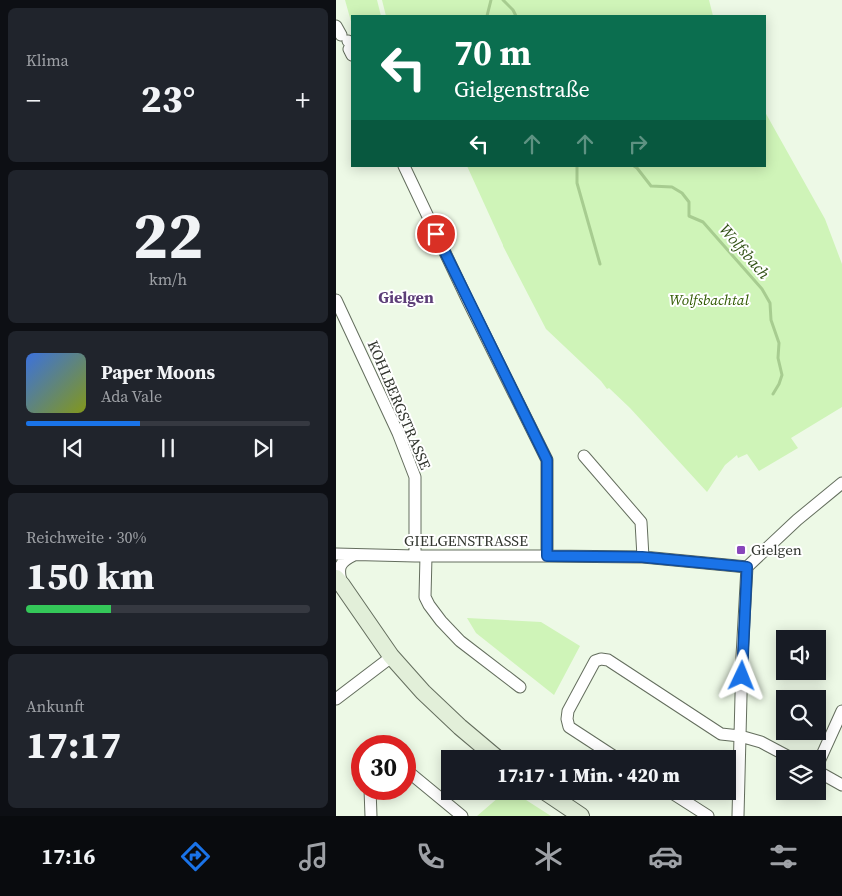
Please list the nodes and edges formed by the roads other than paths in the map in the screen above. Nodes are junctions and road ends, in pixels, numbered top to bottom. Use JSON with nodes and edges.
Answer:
{"nodes":[{"id":1,"x":342,"y":34,"type":"edge"},
{"id":2,"x":351,"y":43,"type":"edge"},
{"id":3,"x":404,"y":167,"type":"edge"},
{"id":4,"x":336,"y":300,"type":"edge"},
{"id":5,"x":584,"y":456,"type":"dead end"},
{"id":6,"x":842,"y":483,"type":"edge"},
{"id":7,"x":336,"y":554,"type":"edge"},
{"id":8,"x":357,"y":554,"type":"junction"},
{"id":9,"x":420,"y":556,"type":"junction"},
{"id":10,"x":547,"y":556,"type":"junction"},
{"id":11,"x":642,"y":557,"type":"junction"},
{"id":12,"x":747,"y":567,"type":"junction"},
{"id":13,"x":339,"y":582,"type":"edge"},
{"id":14,"x":390,"y":656,"type":"junction"},
{"id":15,"x":520,"y":687,"type":"dead end"},
{"id":16,"x":336,"y":699,"type":"edge"},
{"id":17,"x":842,"y":711,"type":"edge"},
{"id":18,"x":740,"y":736,"type":"junction"},
{"id":19,"x":487,"y":750,"type":"edge"},
{"id":20,"x":604,"y":750,"type":"edge"},
{"id":21,"x":777,"y":750,"type":"edge"},
{"id":22,"x":824,"y":750,"type":"edge"},
{"id":23,"x":826,"y":776,"type":"edge"},
{"id":24,"x":416,"y":778,"type":"edge"},
{"id":25,"x":842,"y":785,"type":"edge"},
{"id":26,"x":370,"y":800,"type":"edge"},
{"id":27,"x":557,"y":800,"type":"edge"},
{"id":28,"x":683,"y":800,"type":"edge"},
{"id":29,"x":371,"y":816,"type":"edge"},
{"id":30,"x":462,"y":816,"type":"edge"},
{"id":31,"x":581,"y":816,"type":"edge"},
{"id":32,"x":708,"y":816,"type":"edge"},
{"id":33,"x":738,"y":816,"type":"edge"}],
"edges":[{"from":1,"to":2,"type":"street"},
{"from":3,"to":10,"type":"street"},
{"from":4,"to":9,"type":"street","name":"KOHLBERGSTRASSE"},
{"from":5,"to":11,"type":"street"},
{"from":6,"to":12,"type":"street"},
{"from":7,"to":8,"type":"street","name":"GIELGENSTRASSE"},
{"from":8,"to":9,"type":"street","name":"GIELGENSTRASSE"},
{"from":8,"to":13,"type":"street"},
{"from":9,"to":10,"type":"street","name":"GIELGENSTRASSE"},
{"from":9,"to":15,"type":"street","name":"KOHLBERGSTRASSE"},
{"from":10,"to":11,"type":"street","name":"GIELGENSTRASSE"},
{"from":11,"to":12,"type":"street","name":"GIELGENSTRASSE"},
{"from":12,"to":18,"type":"street"},
{"from":13,"to":14,"type":"main road"},
{"from":14,"to":16,"type":"street"},
{"from":14,"to":19,"type":"main road"},
{"from":17,"to":22,"type":"street"},
{"from":18,"to":20,"type":"street"},
{"from":18,"to":21,"type":"street"},
{"from":18,"to":33,"type":"street"},
{"from":23,"to":25,"type":"street"},
{"from":24,"to":30,"type":"street"},
{"from":26,"to":29,"type":"street"},
{"from":27,"to":31,"type":"main road"},
{"from":28,"to":32,"type":"street"}]}
